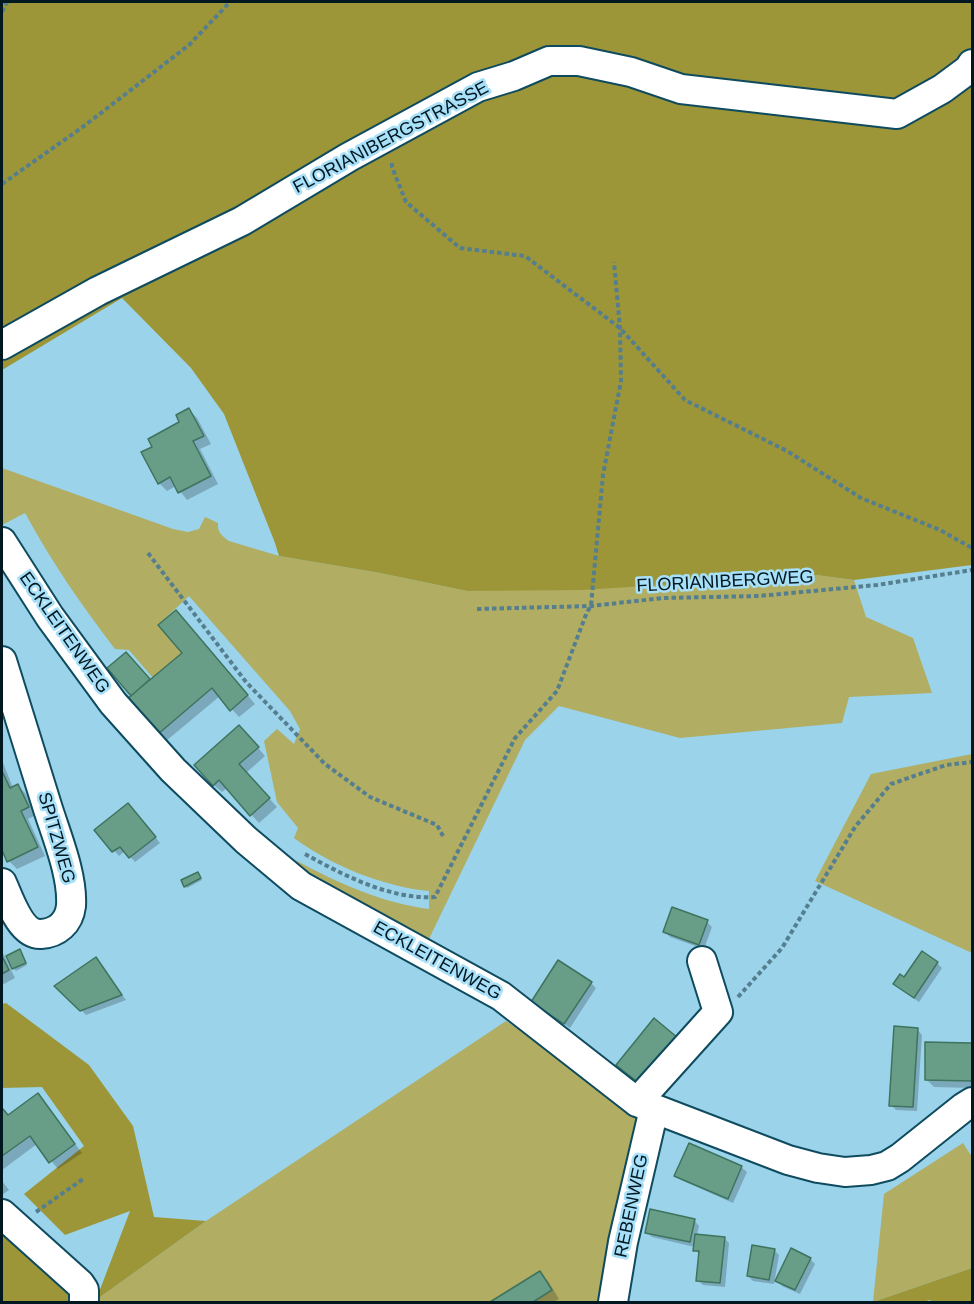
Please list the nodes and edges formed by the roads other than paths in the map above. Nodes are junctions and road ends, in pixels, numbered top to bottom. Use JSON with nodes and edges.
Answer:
{"nodes":[{"id":1,"x":972,"y":64,"type":"edge"},
{"id":2,"x":2,"y":345,"type":"edge"},
{"id":3,"x":2,"y":542,"type":"edge"},
{"id":4,"x":2,"y":661,"type":"edge"},
{"id":5,"x":2,"y":883,"type":"edge"},
{"id":6,"x":702,"y":962,"type":"dead end"},
{"id":7,"x":972,"y":1102,"type":"edge"},
{"id":8,"x":645,"y":1105,"type":"junction"},
{"id":9,"x":9,"y":1220,"type":"edge"},
{"id":10,"x":84,"y":1302,"type":"edge"},
{"id":11,"x":613,"y":1302,"type":"edge"}],
"edges":[{"from":1,"to":2,"type":"street","name":"FLORIANIBERGSTRASSE"},
{"from":3,"to":8,"type":"street","name":"ECKLEITENWEG"},
{"from":4,"to":5,"type":"street","name":"SPITZWEG"},
{"from":6,"to":8,"type":"street"},
{"from":7,"to":8,"type":"street","name":"ECKLEITENWEG"},
{"from":8,"to":11,"type":"street","name":"REBENWEG"},
{"from":9,"to":10,"type":"street"}]}
